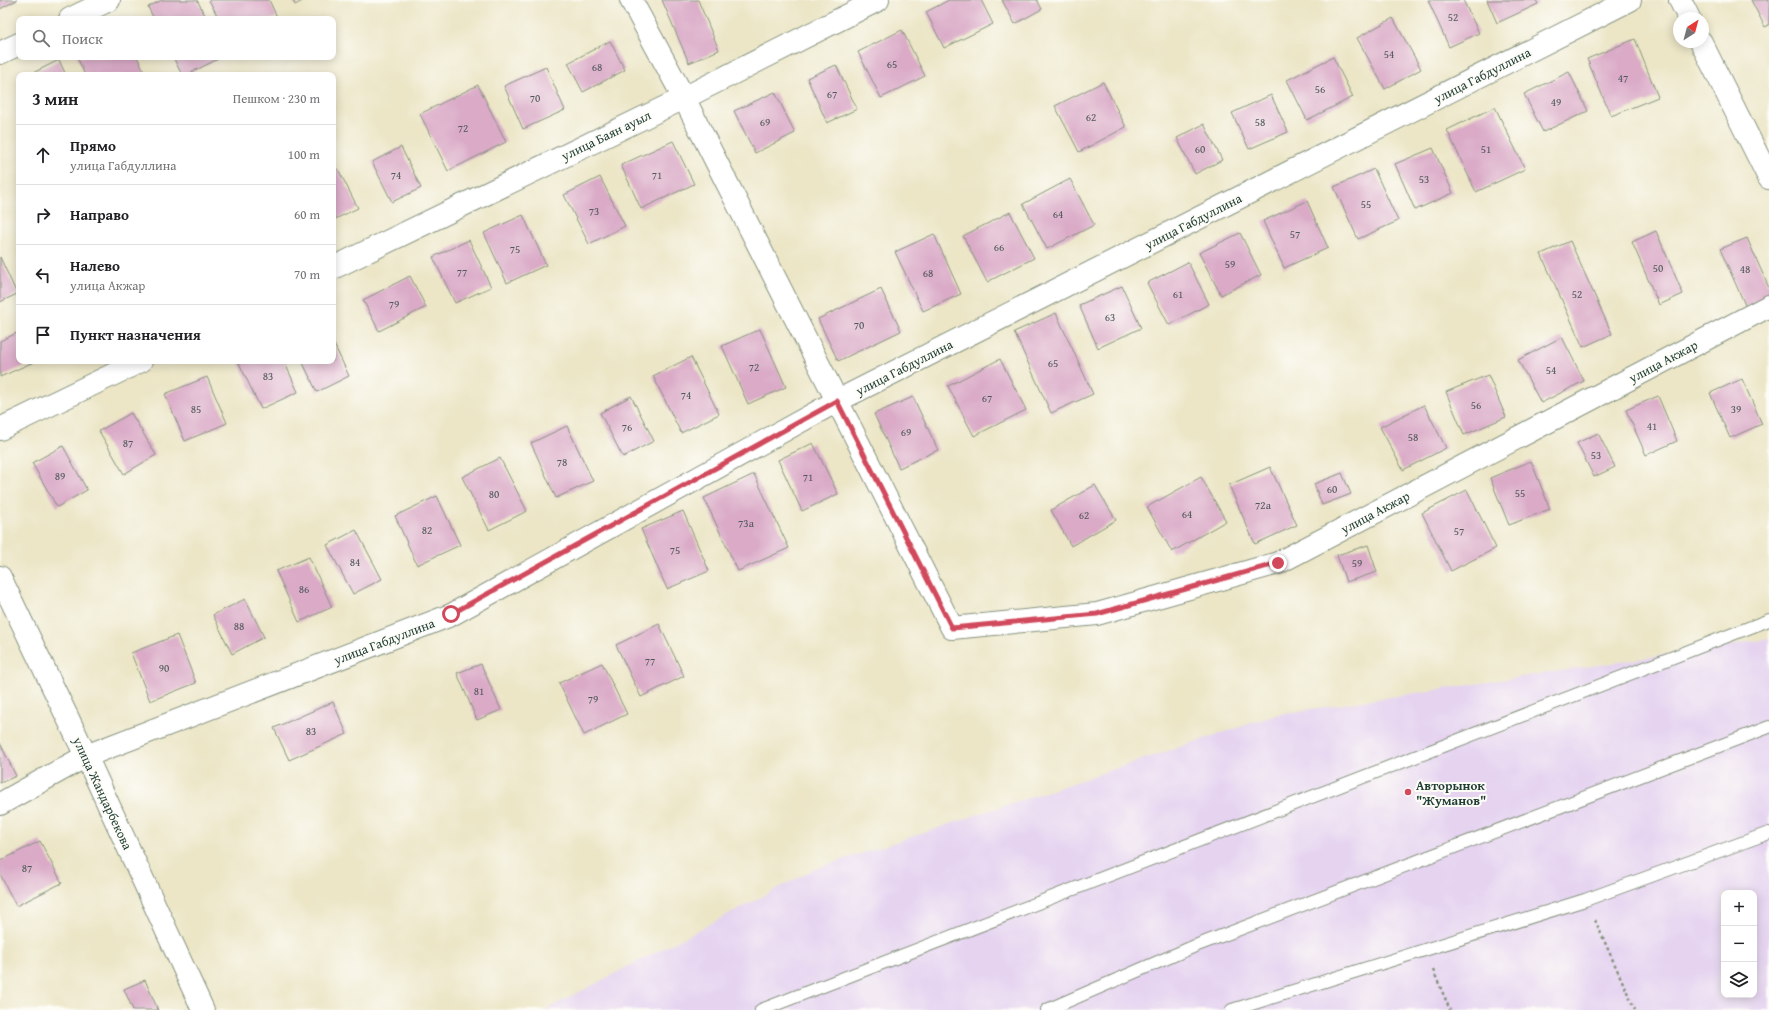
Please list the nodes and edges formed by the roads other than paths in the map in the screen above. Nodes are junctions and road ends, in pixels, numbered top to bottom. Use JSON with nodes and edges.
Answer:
{"nodes":[{"id":1,"x":109,"y":0,"type":"edge"},
{"id":2,"x":631,"y":0,"type":"edge"},
{"id":3,"x":878,"y":0,"type":"edge"},
{"id":4,"x":1630,"y":0,"type":"edge"},
{"id":5,"x":1680,"y":0,"type":"edge"},
{"id":6,"x":1686,"y":12,"type":"edge"},
{"id":7,"x":76,"y":16,"type":"edge"},
{"id":8,"x":16,"y":45,"type":"edge"},
{"id":9,"x":1704,"y":48,"type":"edge"},
{"id":10,"x":0,"y":53,"type":"edge"},
{"id":11,"x":684,"y":98,"type":"junction"},
{"id":12,"x":1769,"y":178,"type":"edge"},
{"id":13,"x":336,"y":267,"type":"edge"},
{"id":14,"x":1769,"y":306,"type":"edge"},
{"id":15,"x":135,"y":364,"type":"edge"},
{"id":16,"x":837,"y":401,"type":"junction"},
{"id":17,"x":0,"y":429,"type":"edge"},
{"id":18,"x":0,"y":577,"type":"edge"},
{"id":19,"x":1769,"y":620,"type":"edge"},
{"id":20,"x":1769,"y":727,"type":"edge"},
{"id":21,"x":86,"y":756,"type":"junction"},
{"id":22,"x":0,"y":804,"type":"edge"},
{"id":23,"x":1769,"y":833,"type":"edge"},
{"id":24,"x":203,"y":1010,"type":"edge"},
{"id":25,"x":761,"y":1010,"type":"edge"},
{"id":26,"x":1047,"y":1010,"type":"edge"},
{"id":27,"x":1232,"y":1010,"type":"edge"}],
"edges":[{"from":1,"to":7,"type":"street"},
{"from":2,"to":11,"type":"street"},
{"from":3,"to":11,"type":"street","name":"улица Баян ауыл"},
{"from":4,"to":16,"type":"street","name":"улица Габдуллина"},
{"from":5,"to":6,"type":"street"},
{"from":8,"to":10,"type":"street"},
{"from":9,"to":12,"type":"street"},
{"from":11,"to":13,"type":"street","name":"улица Баян ауыл"},
{"from":11,"to":16,"type":"street"},
{"from":14,"to":16,"type":"street","name":"улица Акжар"},
{"from":15,"to":17,"type":"street"},
{"from":16,"to":21,"type":"street","name":"улица Габдуллина"},
{"from":18,"to":21,"type":"street","name":"улица Жандарбекова"},
{"from":19,"to":25,"type":"lane"},
{"from":20,"to":26,"type":"lane"},
{"from":21,"to":22,"type":"street","name":"улица Габдуллина"},
{"from":21,"to":24,"type":"street","name":"улица Жандарбекова"},
{"from":23,"to":27,"type":"lane"}]}
